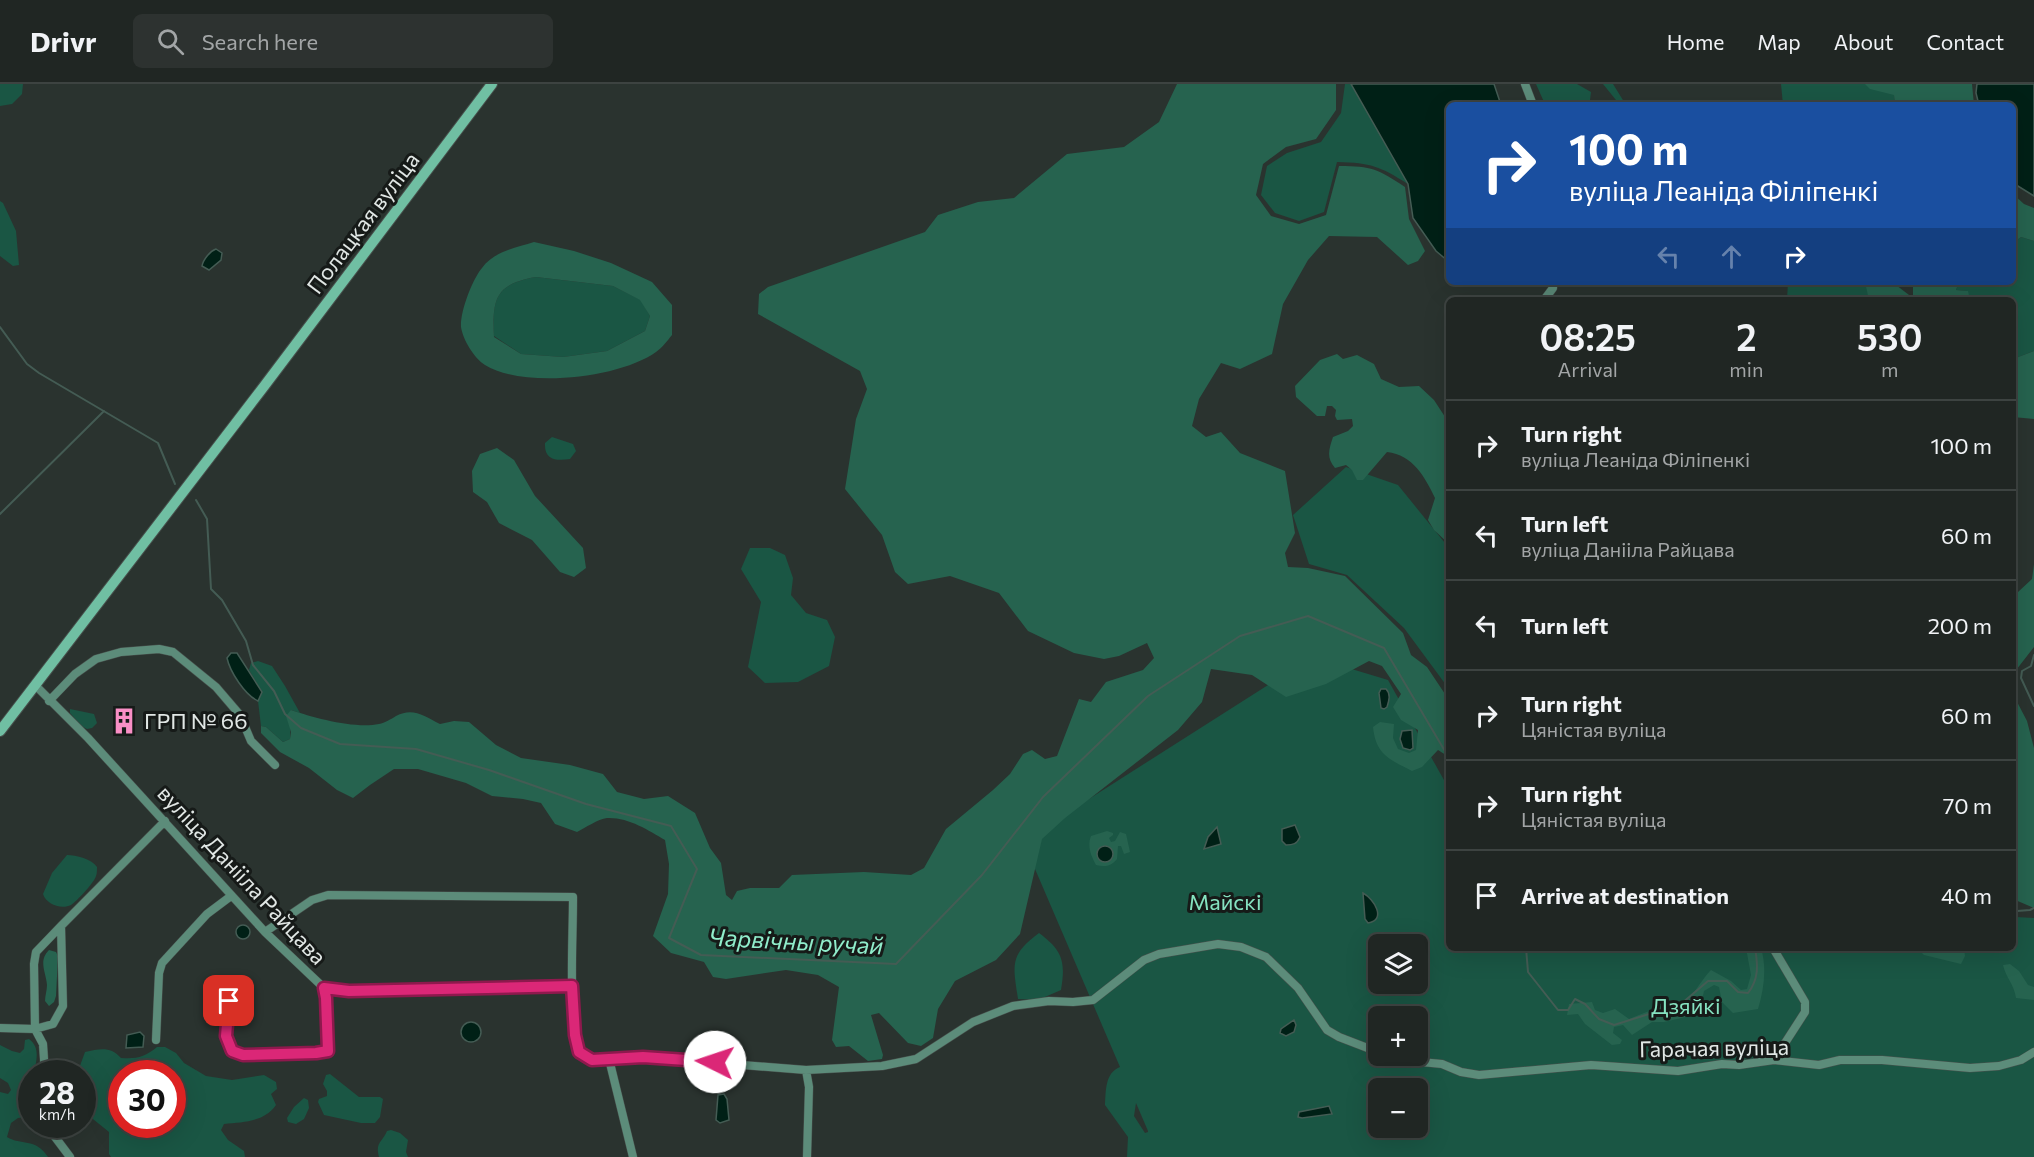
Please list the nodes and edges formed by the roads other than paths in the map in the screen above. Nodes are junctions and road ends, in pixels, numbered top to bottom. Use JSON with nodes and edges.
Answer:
{"nodes":[{"id":1,"x":492,"y":84,"type":"edge"},
{"id":2,"x":1525,"y":84,"type":"edge"},
{"id":3,"x":1532,"y":102,"type":"edge"},
{"id":4,"x":36,"y":686,"type":"junction"},
{"id":5,"x":50,"y":700,"type":"junction"},
{"id":6,"x":0,"y":731,"type":"edge"},
{"id":7,"x":275,"y":765,"type":"dead end"},
{"id":8,"x":165,"y":821,"type":"junction"},
{"id":9,"x":231,"y":896,"type":"junction"},
{"id":10,"x":61,"y":926,"type":"junction"},
{"id":11,"x":265,"y":932,"type":"junction"},
{"id":12,"x":1775,"y":951,"type":"edge"},
{"id":13,"x":230,"y":984,"type":"dead end"},
{"id":14,"x":572,"y":986,"type":"junction"},
{"id":15,"x":324,"y":988,"type":"junction"},
{"id":16,"x":0,"y":1028,"type":"edge"},
{"id":17,"x":35,"y":1029,"type":"junction"},
{"id":18,"x":156,"y":1040,"type":"dead end"},
{"id":19,"x":1368,"y":1048,"type":"edge"},
{"id":20,"x":2034,"y":1052,"type":"edge"},
{"id":21,"x":609,"y":1059,"type":"junction"},
{"id":22,"x":44,"y":1060,"type":"edge"},
{"id":23,"x":1774,"y":1060,"type":"junction"},
{"id":24,"x":1428,"y":1063,"type":"edge"},
{"id":25,"x":806,"y":1070,"type":"junction"},
{"id":26,"x":56,"y":1138,"type":"edge"},
{"id":27,"x":70,"y":1157,"type":"edge"},
{"id":28,"x":633,"y":1157,"type":"edge"},
{"id":29,"x":807,"y":1157,"type":"edge"}],
"edges":[{"from":1,"to":4,"type":"main road","name":"Полацкая вуліца"},
{"from":2,"to":3,"type":"street"},
{"from":4,"to":5,"type":"street","name":"вуліца Данііла Райцава"},
{"from":4,"to":6,"type":"main road","name":"Полацкая вуліца"},
{"from":5,"to":7,"type":"street"},
{"from":5,"to":8,"type":"street","name":"вуліца Данііла Райцава"},
{"from":8,"to":9,"type":"street","name":"вуліца Данііла Райцава"},
{"from":8,"to":10,"type":"street"},
{"from":9,"to":11,"type":"street","name":"вуліца Данііла Райцава"},
{"from":9,"to":18,"type":"street"},
{"from":10,"to":17,"type":"street"},
{"from":10,"to":17,"type":"street"},
{"from":11,"to":14,"type":"street"},
{"from":11,"to":15,"type":"street","name":"вуліца Данііла Райцава"},
{"from":12,"to":23,"type":"street"},
{"from":13,"to":15,"type":"street"},
{"from":14,"to":15,"type":"street","name":"вуліца Данііла Райцава"},
{"from":14,"to":21,"type":"street"},
{"from":16,"to":17,"type":"street"},
{"from":17,"to":22,"type":"street"},
{"from":19,"to":25,"type":"street"},
{"from":20,"to":23,"type":"street","name":"Гарачая вуліца"},
{"from":21,"to":25,"type":"street"},
{"from":21,"to":28,"type":"street"},
{"from":23,"to":24,"type":"street","name":"Гарачая вуліца"},
{"from":25,"to":29,"type":"street"},
{"from":26,"to":27,"type":"street"}]}
